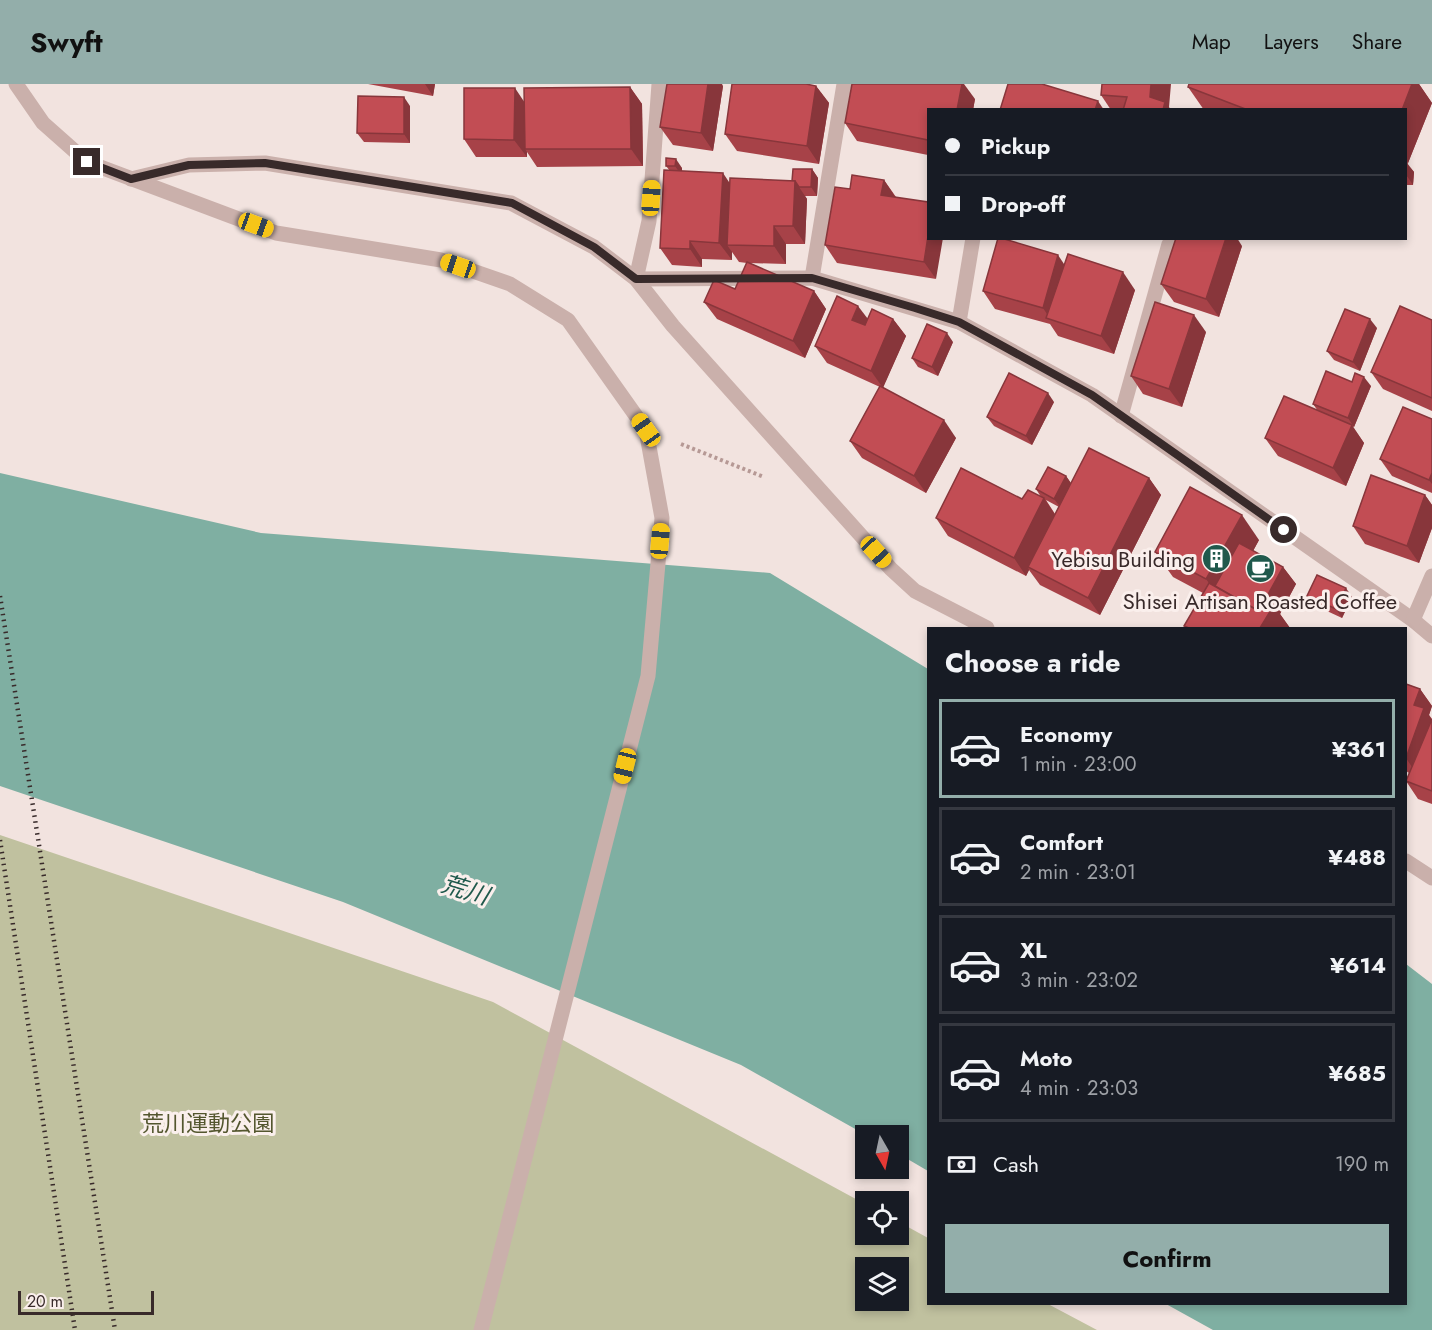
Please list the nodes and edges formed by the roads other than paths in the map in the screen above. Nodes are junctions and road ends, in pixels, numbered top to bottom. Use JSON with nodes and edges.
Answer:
{"nodes":[{"id":1,"x":16,"y":84,"type":"edge"},
{"id":2,"x":659,"y":84,"type":"edge"},
{"id":3,"x":844,"y":84,"type":"edge"},
{"id":4,"x":131,"y":179,"type":"junction"},
{"id":5,"x":973,"y":240,"type":"edge"},
{"id":6,"x":1169,"y":244,"type":"dead end"},
{"id":7,"x":812,"y":278,"type":"junction"},
{"id":8,"x":636,"y":279,"type":"junction"},
{"id":9,"x":959,"y":322,"type":"junction"},
{"id":10,"x":1121,"y":416,"type":"junction"},
{"id":11,"x":1432,"y":576,"type":"edge"},
{"id":12,"x":1413,"y":620,"type":"junction"},
{"id":13,"x":985,"y":627,"type":"edge"},
{"id":14,"x":1432,"y":636,"type":"edge"},
{"id":15,"x":1407,"y":862,"type":"edge"},
{"id":16,"x":1432,"y":878,"type":"edge"},
{"id":17,"x":481,"y":1330,"type":"edge"}],
"edges":[{"from":1,"to":4,"type":"street"},
{"from":2,"to":8,"type":"street"},
{"from":3,"to":7,"type":"street"},
{"from":4,"to":8,"type":"street"},
{"from":4,"to":17,"type":"street"},
{"from":5,"to":9,"type":"street"},
{"from":6,"to":10,"type":"street"},
{"from":7,"to":8,"type":"street"},
{"from":7,"to":9,"type":"street"},
{"from":8,"to":13,"type":"street"},
{"from":9,"to":10,"type":"street"},
{"from":10,"to":12,"type":"street"},
{"from":11,"to":12,"type":"street"},
{"from":12,"to":14,"type":"street"},
{"from":15,"to":16,"type":"street"}]}
